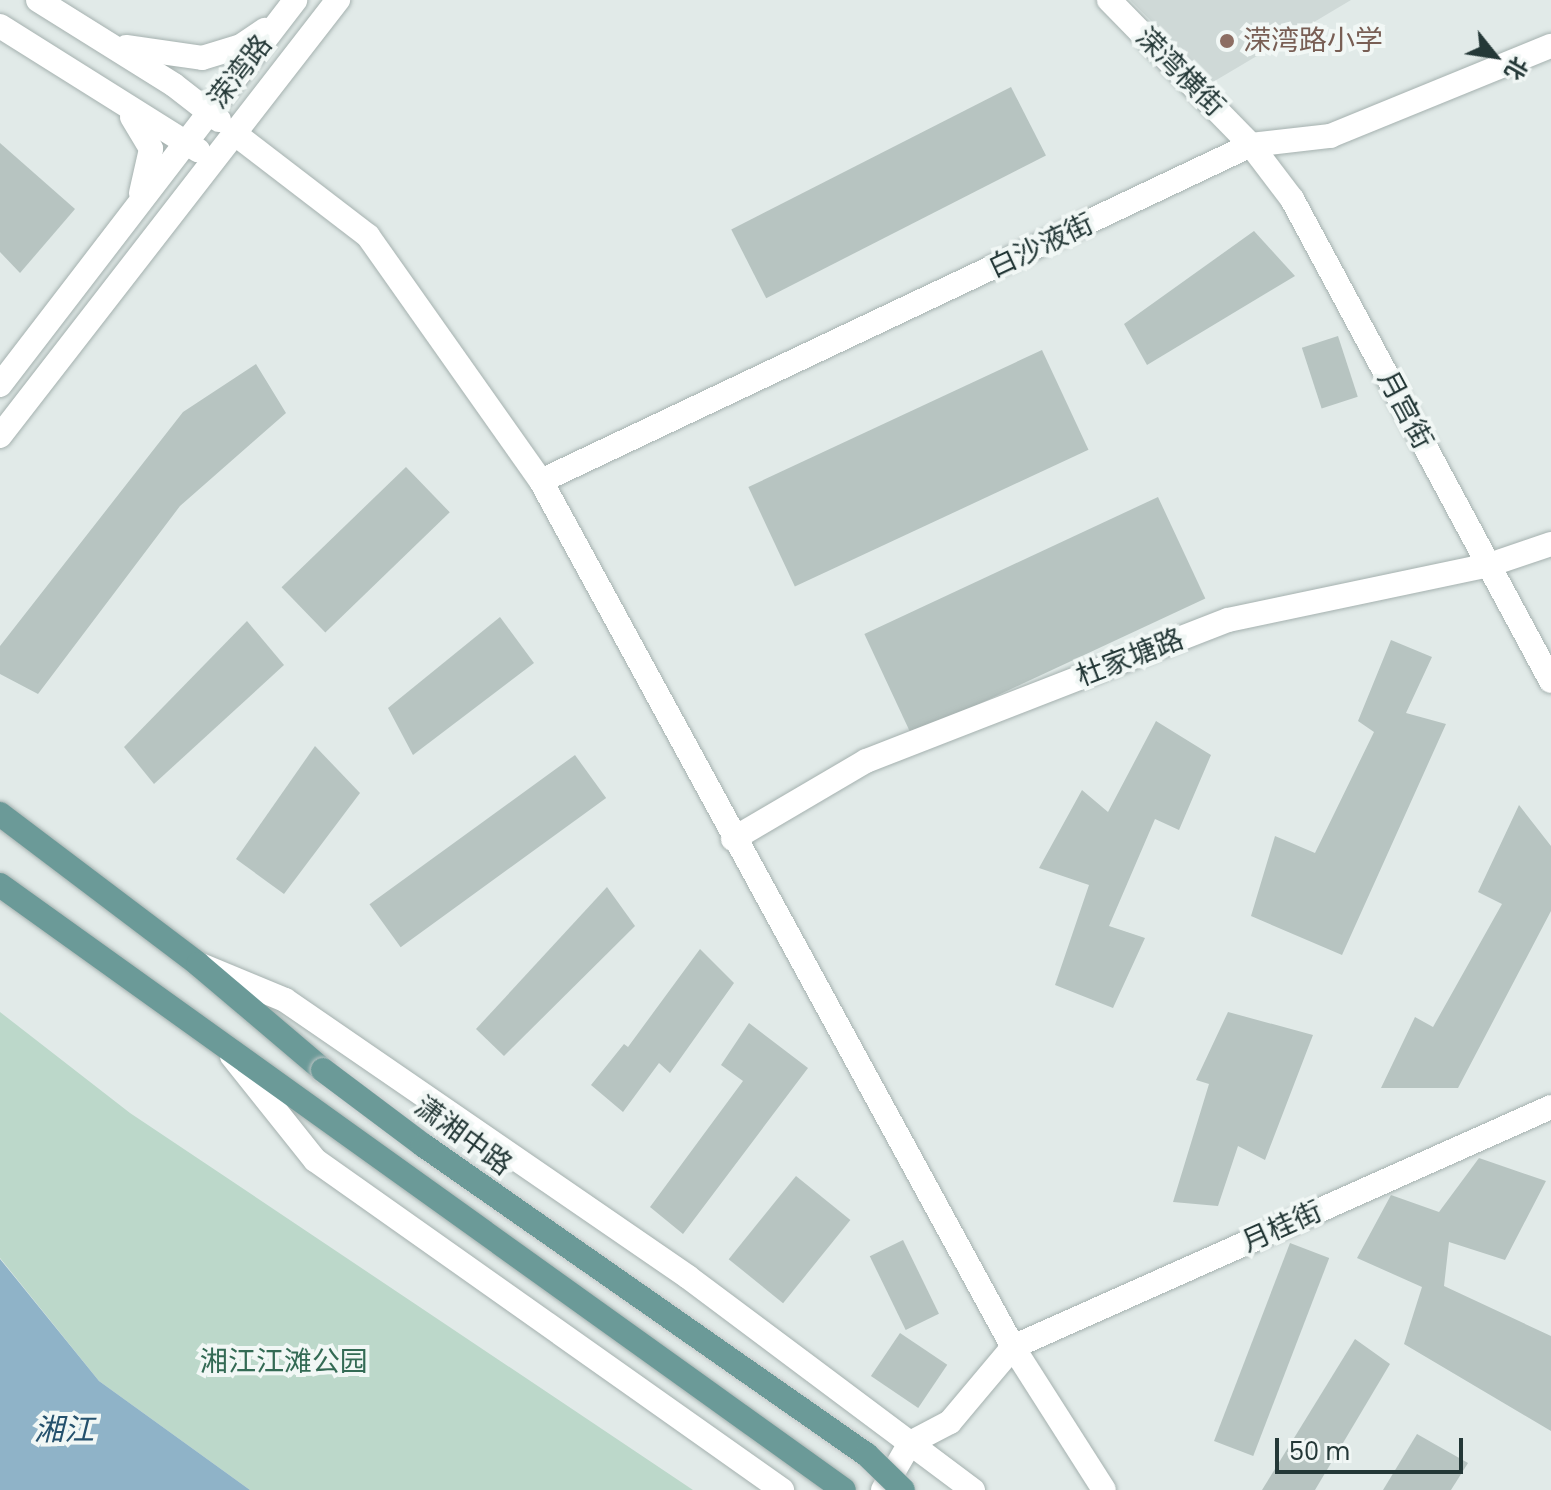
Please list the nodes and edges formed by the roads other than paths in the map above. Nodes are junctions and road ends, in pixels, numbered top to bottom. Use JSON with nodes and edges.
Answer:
{"nodes":[{"id":1,"x":38,"y":0,"type":"edge"},
{"id":2,"x":295,"y":0,"type":"edge"},
{"id":3,"x":338,"y":0,"type":"edge"},
{"id":4,"x":1109,"y":0,"type":"edge"},
{"id":5,"x":0,"y":26,"type":"edge"},
{"id":6,"x":104,"y":41,"type":"junction"},
{"id":7,"x":1551,"y":46,"type":"edge"},
{"id":8,"x":110,"y":97,"type":"junction"},
{"id":9,"x":210,"y":112,"type":"junction"},
{"id":10,"x":234,"y":133,"type":"junction"},
{"id":11,"x":186,"y":144,"type":"junction"},
{"id":12,"x":1251,"y":145,"type":"junction"},
{"id":13,"x":214,"y":158,"type":"junction"},
{"id":14,"x":132,"y":214,"type":"junction"},
{"id":15,"x":0,"y":385,"type":"edge"},
{"id":16,"x":0,"y":436,"type":"edge"},
{"id":17,"x":541,"y":481,"type":"junction"},
{"id":18,"x":1551,"y":544,"type":"edge"},
{"id":19,"x":1489,"y":565,"type":"junction"},
{"id":20,"x":1551,"y":681,"type":"edge"},
{"id":21,"x":0,"y":814,"type":"edge"},
{"id":22,"x":733,"y":839,"type":"junction"},
{"id":23,"x":0,"y":885,"type":"edge"},
{"id":24,"x":198,"y":964,"type":"junction"},
{"id":25,"x":220,"y":1041,"type":"junction"},
{"id":26,"x":1551,"y":1107,"type":"edge"},
{"id":27,"x":1013,"y":1347,"type":"junction"},
{"id":28,"x":910,"y":1443,"type":"junction"},
{"id":29,"x":1100,"y":1487,"type":"edge"},
{"id":30,"x":782,"y":1490,"type":"edge"},
{"id":31,"x":844,"y":1490,"type":"edge"},
{"id":32,"x":883,"y":1490,"type":"edge"},
{"id":33,"x":903,"y":1490,"type":"edge"},
{"id":34,"x":973,"y":1490,"type":"edge"}],
"edges":[{"from":1,"to":6,"type":"street"},
{"from":2,"to":6,"type":"street"},
{"from":2,"to":9,"type":"street","name":"溁湾路"},
{"from":3,"to":10,"type":"street"},
{"from":4,"to":12,"type":"street","name":"溁湾横街"},
{"from":5,"to":8,"type":"street"},
{"from":6,"to":9,"type":"street"},
{"from":7,"to":12,"type":"street","name":"白沙液街"},
{"from":8,"to":11,"type":"street"},
{"from":8,"to":14,"type":"street"},
{"from":9,"to":10,"type":"street"},
{"from":9,"to":11,"type":"street","name":"溁湾路"},
{"from":10,"to":13,"type":"street"},
{"from":10,"to":17,"type":"street"},
{"from":11,"to":13,"type":"street"},
{"from":11,"to":14,"type":"street","name":"溁湾路"},
{"from":12,"to":17,"type":"street","name":"白沙液街"},
{"from":12,"to":19,"type":"street","name":"月宫街"},
{"from":13,"to":16,"type":"street"},
{"from":14,"to":15,"type":"street","name":"溁湾路"},
{"from":17,"to":22,"type":"street"},
{"from":18,"to":19,"type":"street","name":"杜家塘路"},
{"from":19,"to":20,"type":"street","name":"月宫街"},
{"from":19,"to":22,"type":"street","name":"杜家塘路"},
{"from":21,"to":24,"type":"main road","name":"潇湘中路"},
{"from":22,"to":27,"type":"street"},
{"from":23,"to":25,"type":"main road"},
{"from":24,"to":28,"type":"street"},
{"from":24,"to":33,"type":"main road","name":"潇湘中路","bridge":true},
{"from":25,"to":30,"type":"street"},
{"from":25,"to":31,"type":"main road"},
{"from":26,"to":27,"type":"street","name":"月桂街"},
{"from":27,"to":28,"type":"street"},
{"from":27,"to":29,"type":"street"},
{"from":28,"to":32,"type":"street"},
{"from":28,"to":34,"type":"street"}]}
